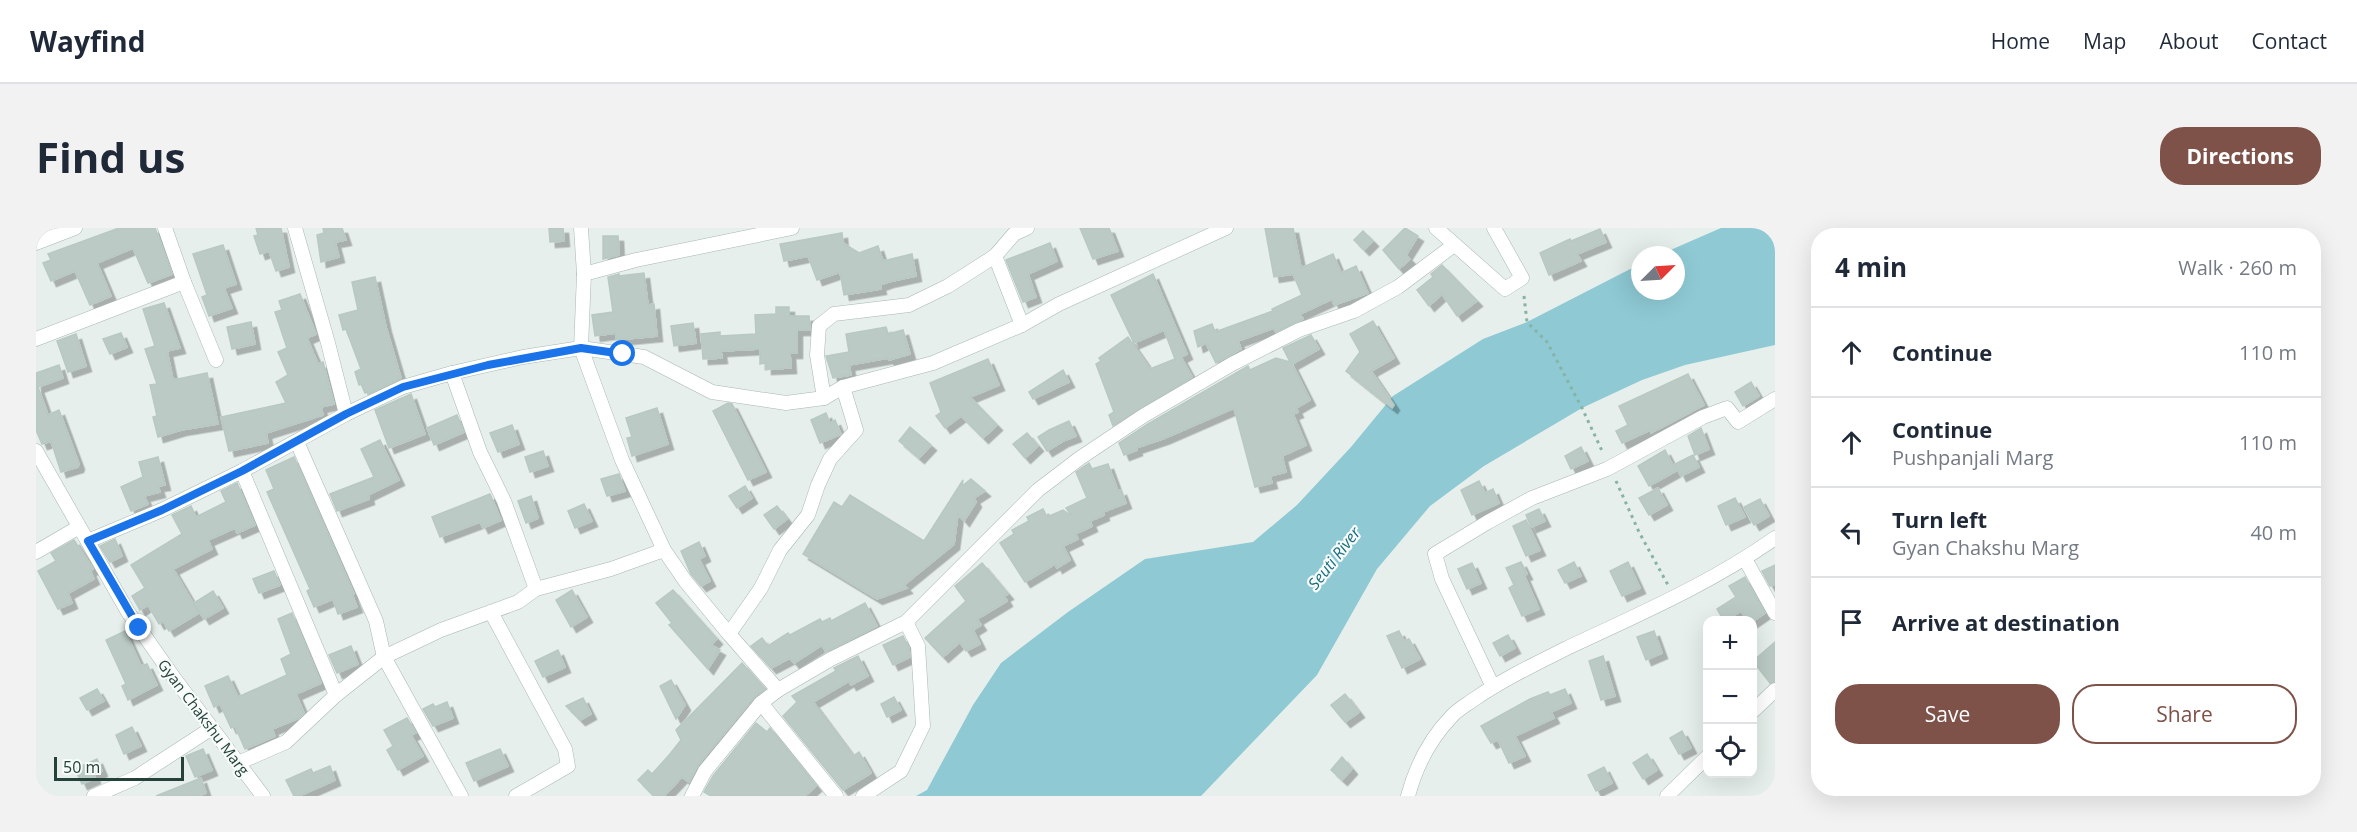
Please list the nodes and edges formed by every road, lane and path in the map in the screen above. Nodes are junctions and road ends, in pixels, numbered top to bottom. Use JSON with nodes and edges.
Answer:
{"nodes":[{"id":1,"x":75,"y":228,"type":"edge"},
{"id":2,"x":165,"y":228,"type":"edge"},
{"id":3,"x":295,"y":228,"type":"edge"},
{"id":4,"x":581,"y":228,"type":"edge"},
{"id":5,"x":792,"y":228,"type":"edge"},
{"id":6,"x":1027,"y":228,"type":"edge"},
{"id":7,"x":1226,"y":228,"type":"edge"},
{"id":8,"x":1436,"y":228,"type":"edge"},
{"id":9,"x":1494,"y":228,"type":"edge"},
{"id":10,"x":36,"y":243,"type":"edge"},
{"id":11,"x":1454,"y":245,"type":"junction"},
{"id":12,"x":995,"y":256,"type":"junction"},
{"id":13,"x":584,"y":274,"type":"junction"},
{"id":14,"x":1522,"y":278,"type":"junction"},
{"id":15,"x":184,"y":282,"type":"junction"},
{"id":16,"x":1022,"y":325,"type":"junction"},
{"id":17,"x":36,"y":339,"type":"edge"},
{"id":18,"x":581,"y":348,"type":"junction"},
{"id":19,"x":216,"y":360,"type":"dead end"},
{"id":20,"x":452,"y":373,"type":"junction"},
{"id":21,"x":843,"y":387,"type":"junction"},
{"id":22,"x":824,"y":398,"type":"junction"},
{"id":23,"x":1775,"y":399,"type":"edge"},
{"id":24,"x":346,"y":414,"type":"junction"},
{"id":25,"x":297,"y":442,"type":"junction"},
{"id":26,"x":36,"y":451,"type":"edge"},
{"id":27,"x":1610,"y":467,"type":"junction"},
{"id":28,"x":242,"y":471,"type":"junction"},
{"id":29,"x":79,"y":527,"type":"junction"},
{"id":30,"x":1775,"y":538,"type":"edge"},
{"id":31,"x":88,"y":541,"type":"junction"},
{"id":32,"x":664,"y":550,"type":"junction"},
{"id":33,"x":36,"y":552,"type":"edge"},
{"id":34,"x":1745,"y":559,"type":"junction"},
{"id":35,"x":536,"y":589,"type":"junction"},
{"id":36,"x":1675,"y":597,"type":"junction"},
{"id":37,"x":491,"y":612,"type":"junction"},
{"id":38,"x":1775,"y":613,"type":"edge"},
{"id":39,"x":906,"y":622,"type":"junction"},
{"id":40,"x":729,"y":634,"type":"junction"},
{"id":41,"x":384,"y":657,"type":"junction"},
{"id":42,"x":1493,"y":687,"type":"junction"},
{"id":43,"x":778,"y":690,"type":"junction"},
{"id":44,"x":1775,"y":690,"type":"edge"},
{"id":45,"x":336,"y":695,"type":"junction"},
{"id":46,"x":761,"y":703,"type":"junction"},
{"id":47,"x":1757,"y":707,"type":"edge"},
{"id":48,"x":212,"y":728,"type":"junction"},
{"id":49,"x":1703,"y":760,"type":"edge"},
{"id":50,"x":238,"y":763,"type":"junction"},
{"id":51,"x":94,"y":796,"type":"edge"},
{"id":52,"x":263,"y":796,"type":"edge"},
{"id":53,"x":461,"y":796,"type":"edge"},
{"id":54,"x":516,"y":796,"type":"edge"},
{"id":55,"x":692,"y":796,"type":"edge"},
{"id":56,"x":836,"y":796,"type":"edge"},
{"id":57,"x":863,"y":796,"type":"edge"},
{"id":58,"x":1408,"y":796,"type":"edge"},
{"id":59,"x":1667,"y":796,"type":"edge"}],
"edges":[{"from":1,"to":10,"type":"street"},
{"from":2,"to":15,"type":"street"},
{"from":3,"to":24,"type":"street"},
{"from":4,"to":13,"type":"street"},
{"from":5,"to":13,"type":"street"},
{"from":6,"to":12,"type":"street"},
{"from":7,"to":16,"type":"street"},
{"from":8,"to":11,"type":"street"},
{"from":9,"to":14,"type":"street"},
{"from":11,"to":14,"type":"street"},
{"from":11,"to":39,"type":"street"},
{"from":12,"to":16,"type":"street"},
{"from":12,"to":22,"type":"street"},
{"from":13,"to":18,"type":"street"},
{"from":14,"to":27,"type":"path"},
{"from":15,"to":17,"type":"street"},
{"from":15,"to":19,"type":"street"},
{"from":16,"to":21,"type":"street"},
{"from":18,"to":20,"type":"street"},
{"from":18,"to":22,"type":"street"},
{"from":18,"to":32,"type":"street"},
{"from":20,"to":24,"type":"street"},
{"from":20,"to":35,"type":"street"},
{"from":21,"to":22,"type":"street"},
{"from":21,"to":40,"type":"street"},
{"from":23,"to":27,"type":"street"},
{"from":24,"to":25,"type":"street"},
{"from":25,"to":28,"type":"street"},
{"from":25,"to":41,"type":"street"},
{"from":26,"to":29,"type":"street","name":"Gyan Chakshu Marg"},
{"from":27,"to":36,"type":"path"},
{"from":27,"to":42,"type":"street"},
{"from":28,"to":31,"type":"street"},
{"from":28,"to":45,"type":"street"},
{"from":29,"to":31,"type":"street","name":"Gyan Chakshu Marg"},
{"from":29,"to":33,"type":"street"},
{"from":30,"to":34,"type":"street"},
{"from":31,"to":48,"type":"street","name":"Gyan Chakshu Marg"},
{"from":32,"to":35,"type":"street"},
{"from":32,"to":40,"type":"street"},
{"from":34,"to":36,"type":"street"},
{"from":34,"to":38,"type":"street"},
{"from":35,"to":37,"type":"street"},
{"from":36,"to":42,"type":"street"},
{"from":37,"to":41,"type":"street"},
{"from":37,"to":54,"type":"street"},
{"from":39,"to":43,"type":"street"},
{"from":39,"to":57,"type":"street"},
{"from":40,"to":43,"type":"street"},
{"from":41,"to":45,"type":"street"},
{"from":41,"to":53,"type":"street"},
{"from":42,"to":58,"type":"street"},
{"from":43,"to":46,"type":"street"},
{"from":44,"to":47,"type":"street"},
{"from":45,"to":50,"type":"street"},
{"from":46,"to":55,"type":"street"},
{"from":46,"to":56,"type":"street"},
{"from":48,"to":50,"type":"street","name":"Gyan Chakshu Marg"},
{"from":48,"to":51,"type":"street"},
{"from":49,"to":59,"type":"street"},
{"from":50,"to":52,"type":"street","name":"Gyan Chakshu Marg"}]}
